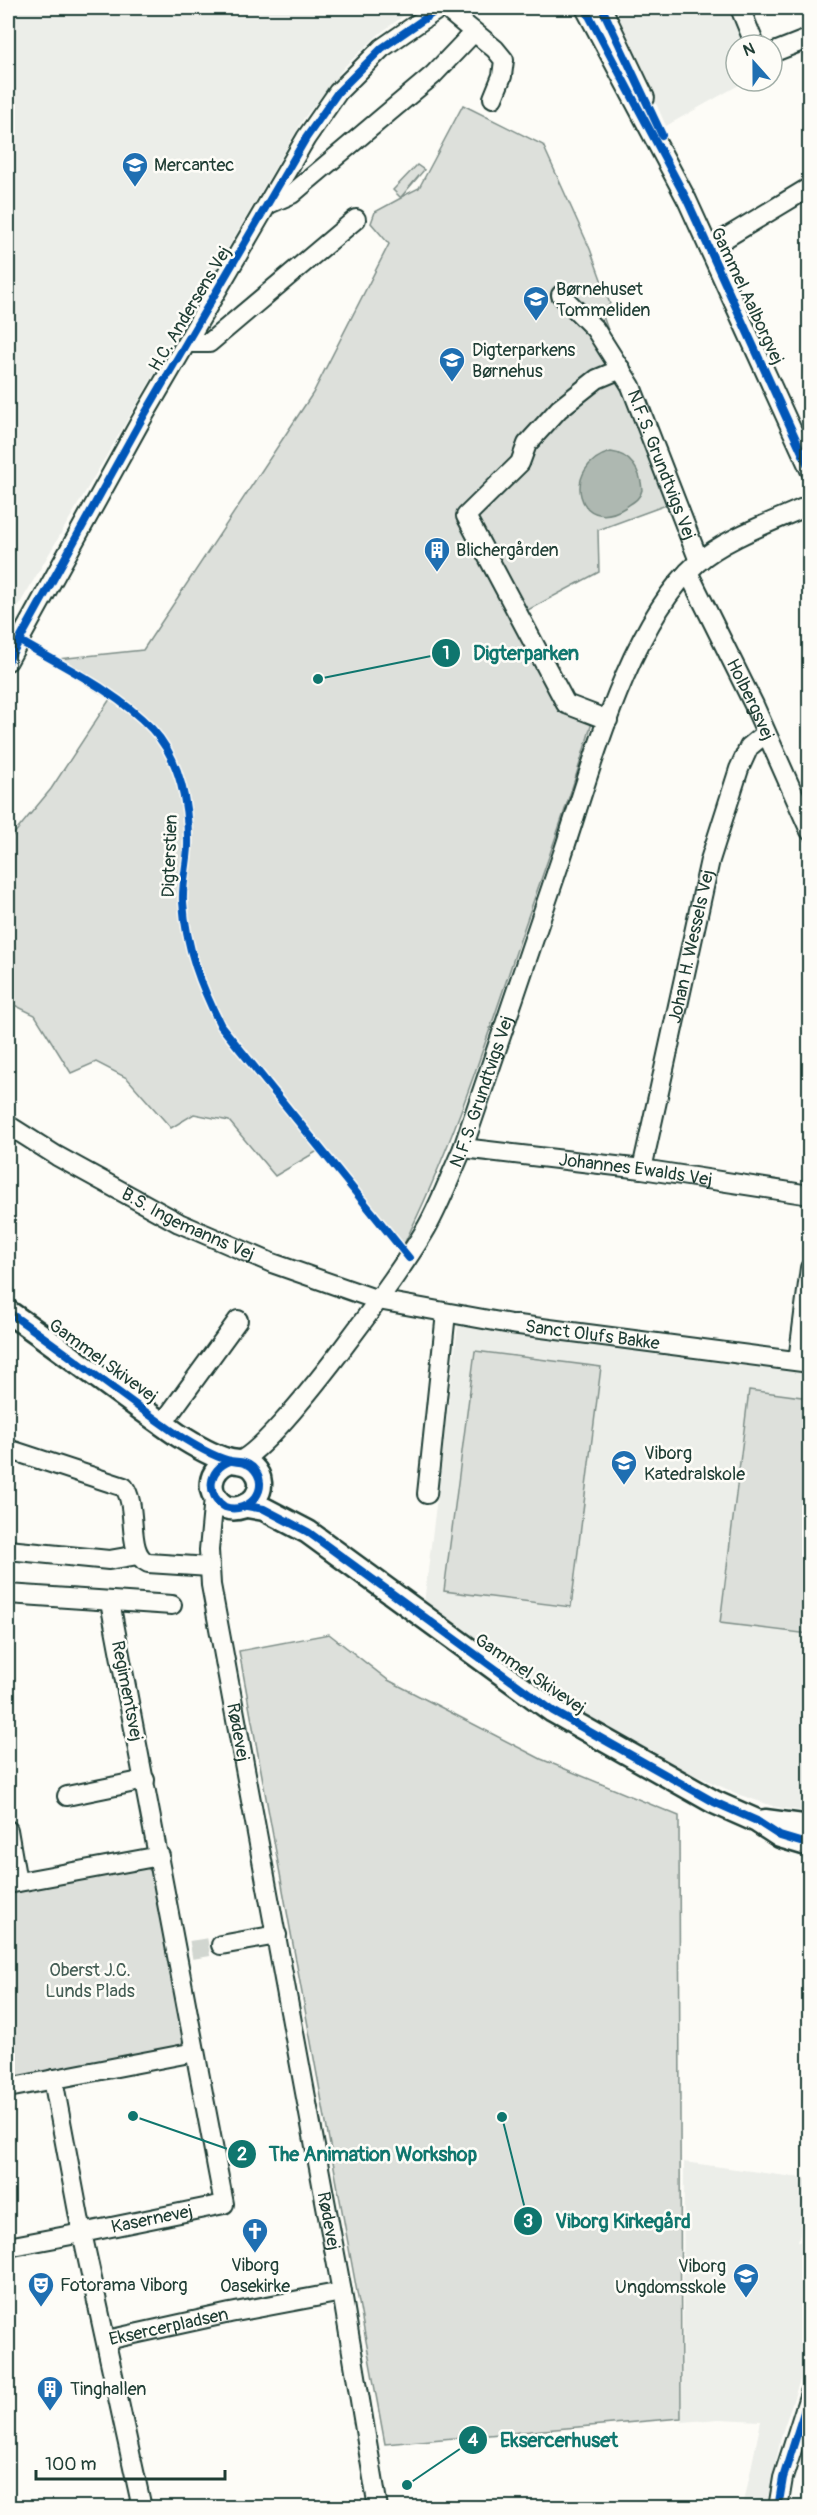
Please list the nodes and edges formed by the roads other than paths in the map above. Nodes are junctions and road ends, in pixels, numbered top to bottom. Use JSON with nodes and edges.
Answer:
{"nodes":[{"id":1,"x":440,"y":8,"type":"edge"},
{"id":2,"x":445,"y":8,"type":"edge"},
{"id":3,"x":585,"y":8,"type":"edge"},
{"id":4,"x":602,"y":8,"type":"edge"},
{"id":5,"x":740,"y":8,"type":"edge"},
{"id":6,"x":474,"y":32,"type":"junction"},
{"id":7,"x":750,"y":33,"type":"edge"},
{"id":8,"x":810,"y":38,"type":"edge"},
{"id":9,"x":784,"y":48,"type":"edge"},
{"id":10,"x":493,"y":98,"type":"dead end"},
{"id":11,"x":810,"y":187,"type":"edge"},
{"id":12,"x":687,"y":200,"type":"junction"},
{"id":13,"x":268,"y":204,"type":"junction"},
{"id":14,"x":356,"y":219,"type":"dead end"},
{"id":15,"x":709,"y":248,"type":"junction"},
{"id":16,"x":561,"y":295,"type":"dead end"},
{"id":17,"x":188,"y":343,"type":"junction"},
{"id":18,"x":621,"y":369,"type":"junction"},
{"id":19,"x":810,"y":470,"type":"edge"},
{"id":20,"x":810,"y":505,"type":"edge"},
{"id":21,"x":693,"y":567,"type":"junction"},
{"id":22,"x":8,"y":660,"type":"edge"},
{"id":23,"x":608,"y":720,"type":"junction"},
{"id":24,"x":766,"y":733,"type":"junction"},
{"id":25,"x":810,"y":831,"type":"edge"},
{"id":26,"x":8,"y":1125,"type":"edge"},
{"id":27,"x":463,"y":1148,"type":"junction"},
{"id":28,"x":642,"y":1169,"type":"junction"},
{"id":29,"x":810,"y":1195,"type":"edge"},
{"id":30,"x":810,"y":1269,"type":"edge"},
{"id":31,"x":378,"y":1300,"type":"junction"},
{"id":32,"x":8,"y":1312,"type":"edge"},
{"id":33,"x":446,"y":1313,"type":"junction"},
{"id":34,"x":238,"y":1320,"type":"dead end"},
{"id":35,"x":804,"y":1362,"type":"edge"},
{"id":36,"x":282,"y":1423,"type":"junction"},
{"id":37,"x":171,"y":1429,"type":"junction"},
{"id":38,"x":8,"y":1449,"type":"edge"},
{"id":39,"x":234,"y":1461,"type":"junction"},
{"id":40,"x":259,"y":1479,"type":"junction"},
{"id":41,"x":213,"y":1487,"type":"junction"},
{"id":42,"x":426,"y":1494,"type":"dead end"},
{"id":43,"x":241,"y":1508,"type":"junction"},
{"id":44,"x":308,"y":1532,"type":"junction"},
{"id":45,"x":8,"y":1550,"type":"edge"},
{"id":46,"x":138,"y":1555,"type":"junction"},
{"id":47,"x":210,"y":1567,"type":"junction"},
{"id":48,"x":8,"y":1594,"type":"edge"},
{"id":49,"x":110,"y":1602,"type":"junction"},
{"id":50,"x":172,"y":1605,"type":"dead end"},
{"id":51,"x":145,"y":1780,"type":"junction"},
{"id":52,"x":67,"y":1796,"type":"dead end"},
{"id":53,"x":757,"y":1821,"type":"junction"},
{"id":54,"x":810,"y":1827,"type":"edge"},
{"id":55,"x":8,"y":1830,"type":"edge"},
{"id":56,"x":810,"y":1845,"type":"edge"},
{"id":57,"x":160,"y":1856,"type":"junction"},
{"id":58,"x":12,"y":1883,"type":"edge"},
{"id":59,"x":277,"y":1935,"type":"junction"},
{"id":60,"x":221,"y":1945,"type":"tunnel mouth"},
{"id":61,"x":195,"y":2052,"type":"junction"},
{"id":62,"x":53,"y":2079,"type":"junction"},
{"id":63,"x":8,"y":2088,"type":"edge"},
{"id":64,"x":82,"y":2233,"type":"junction"},
{"id":65,"x":8,"y":2247,"type":"edge"},
{"id":66,"x":342,"y":2292,"type":"junction"},
{"id":67,"x":107,"y":2340,"type":"junction"},
{"id":68,"x":810,"y":2393,"type":"edge"},
{"id":69,"x":142,"y":2508,"type":"edge"},
{"id":70,"x":378,"y":2508,"type":"edge"},
{"id":71,"x":778,"y":2508,"type":"edge"}],
"edges":[{"from":1,"to":13,"type":"street","name":"H.C. Andersens Vej"},
{"from":2,"to":6,"type":"street"},
{"from":3,"to":12,"type":"street","name":"Gammel Aalborgvej"},
{"from":4,"to":12,"type":"street","name":"Gammel Aalborgvej"},
{"from":5,"to":7,"type":"street"},
{"from":6,"to":10,"type":"street"},
{"from":6,"to":13,"type":"street"},
{"from":8,"to":9,"type":"street"},
{"from":11,"to":15,"type":"street"},
{"from":12,"to":15,"type":"street","name":"Gammel Aalborgvej"},
{"from":13,"to":17,"type":"street","name":"H.C. Andersens Vej"},
{"from":14,"to":17,"type":"street","name":"H.C. Andersens Vej"},
{"from":15,"to":19,"type":"street","name":"Gammel Aalborgvej"},
{"from":16,"to":18,"type":"street","name":"N.F.S. Grundtvigs Vej"},
{"from":17,"to":22,"type":"street","name":"H.C. Andersens Vej"},
{"from":18,"to":21,"type":"street","name":"N.F.S. Grundtvigs Vej"},
{"from":18,"to":23,"type":"street","name":"N.F.S. Grundtvigs Vej"},
{"from":20,"to":21,"type":"street","name":"N.F.S. Grundtvigs Vej"},
{"from":21,"to":23,"type":"street","name":"N.F.S. Grundtvigs Vej"},
{"from":21,"to":24,"type":"street","name":"Holbergsvej"},
{"from":23,"to":27,"type":"street","name":"N.F.S. Grundtvigs Vej"},
{"from":24,"to":25,"type":"street","name":"Holbergsvej"},
{"from":24,"to":28,"type":"street","name":"Johan H. Wessels Vej"},
{"from":26,"to":31,"type":"street","name":"B.S. Ingemanns Vej"},
{"from":27,"to":28,"type":"street","name":"Johannes Ewalds Vej"},
{"from":27,"to":31,"type":"street","name":"N.F.S. Grundtvigs Vej"},
{"from":28,"to":29,"type":"street","name":"Johannes Ewalds Vej"},
{"from":30,"to":35,"type":"street"},
{"from":31,"to":33,"type":"street","name":"Sanct Olufs Bakke"},
{"from":31,"to":36,"type":"street","name":"N.F.S. Grundtvigs Vej"},
{"from":32,"to":37,"type":"main road","name":"Gammel Skivevej"},
{"from":33,"to":35,"type":"street","name":"Sanct Olufs Bakke"},
{"from":33,"to":42,"type":"street"},
{"from":34,"to":37,"type":"street","name":"Gammel Skivevej"},
{"from":36,"to":39,"type":"street","name":"N.F.S. Grundtvigs Vej"},
{"from":36,"to":40,"type":"street","name":"N.F.S. Grundtvigs Vej"},
{"from":37,"to":39,"type":"main road","name":"Gammel Skivevej"},
{"from":37,"to":41,"type":"main road","name":"Gammel Skivevej"},
{"from":38,"to":46,"type":"street"},
{"from":39,"to":40,"type":"main road"},
{"from":39,"to":41,"type":"main road"},
{"from":40,"to":43,"type":"main road"},
{"from":40,"to":44,"type":"main road","name":"Gammel Skivevej"},
{"from":41,"to":43,"type":"main road"},
{"from":41,"to":47,"type":"street","name":"Rødevej"},
{"from":43,"to":44,"type":"main road","name":"Gammel Skivevej"},
{"from":43,"to":47,"type":"street","name":"Rødevej"},
{"from":44,"to":53,"type":"main road","name":"Gammel Skivevej"},
{"from":45,"to":46,"type":"street"},
{"from":46,"to":47,"type":"street"},
{"from":47,"to":59,"type":"street","name":"Rødevej"},
{"from":48,"to":49,"type":"street"},
{"from":49,"to":50,"type":"street"},
{"from":49,"to":51,"type":"street","name":"Regimentsvej"},
{"from":51,"to":52,"type":"street"},
{"from":51,"to":57,"type":"street","name":"Regimentsvej"},
{"from":53,"to":54,"type":"main road","name":"Gammel Skivevej"},
{"from":53,"to":56,"type":"main road","name":"Gammel Skivevej"},
{"from":55,"to":58,"type":"street"},
{"from":57,"to":58,"type":"street"},
{"from":57,"to":61,"type":"street","name":"Kasernevej"},
{"from":59,"to":60,"type":"street"},
{"from":59,"to":66,"type":"street","name":"Rødevej"},
{"from":61,"to":62,"type":"street"},
{"from":61,"to":64,"type":"street","name":"Kasernevej"},
{"from":62,"to":63,"type":"street"},
{"from":62,"to":64,"type":"street"},
{"from":64,"to":65,"type":"street"},
{"from":64,"to":67,"type":"street","name":"Eksercerpladsen"},
{"from":66,"to":67,"type":"street","name":"Eksercerpladsen"},
{"from":66,"to":70,"type":"street","name":"Rødevej"},
{"from":67,"to":69,"type":"street"},
{"from":68,"to":71,"type":"street"}]}
